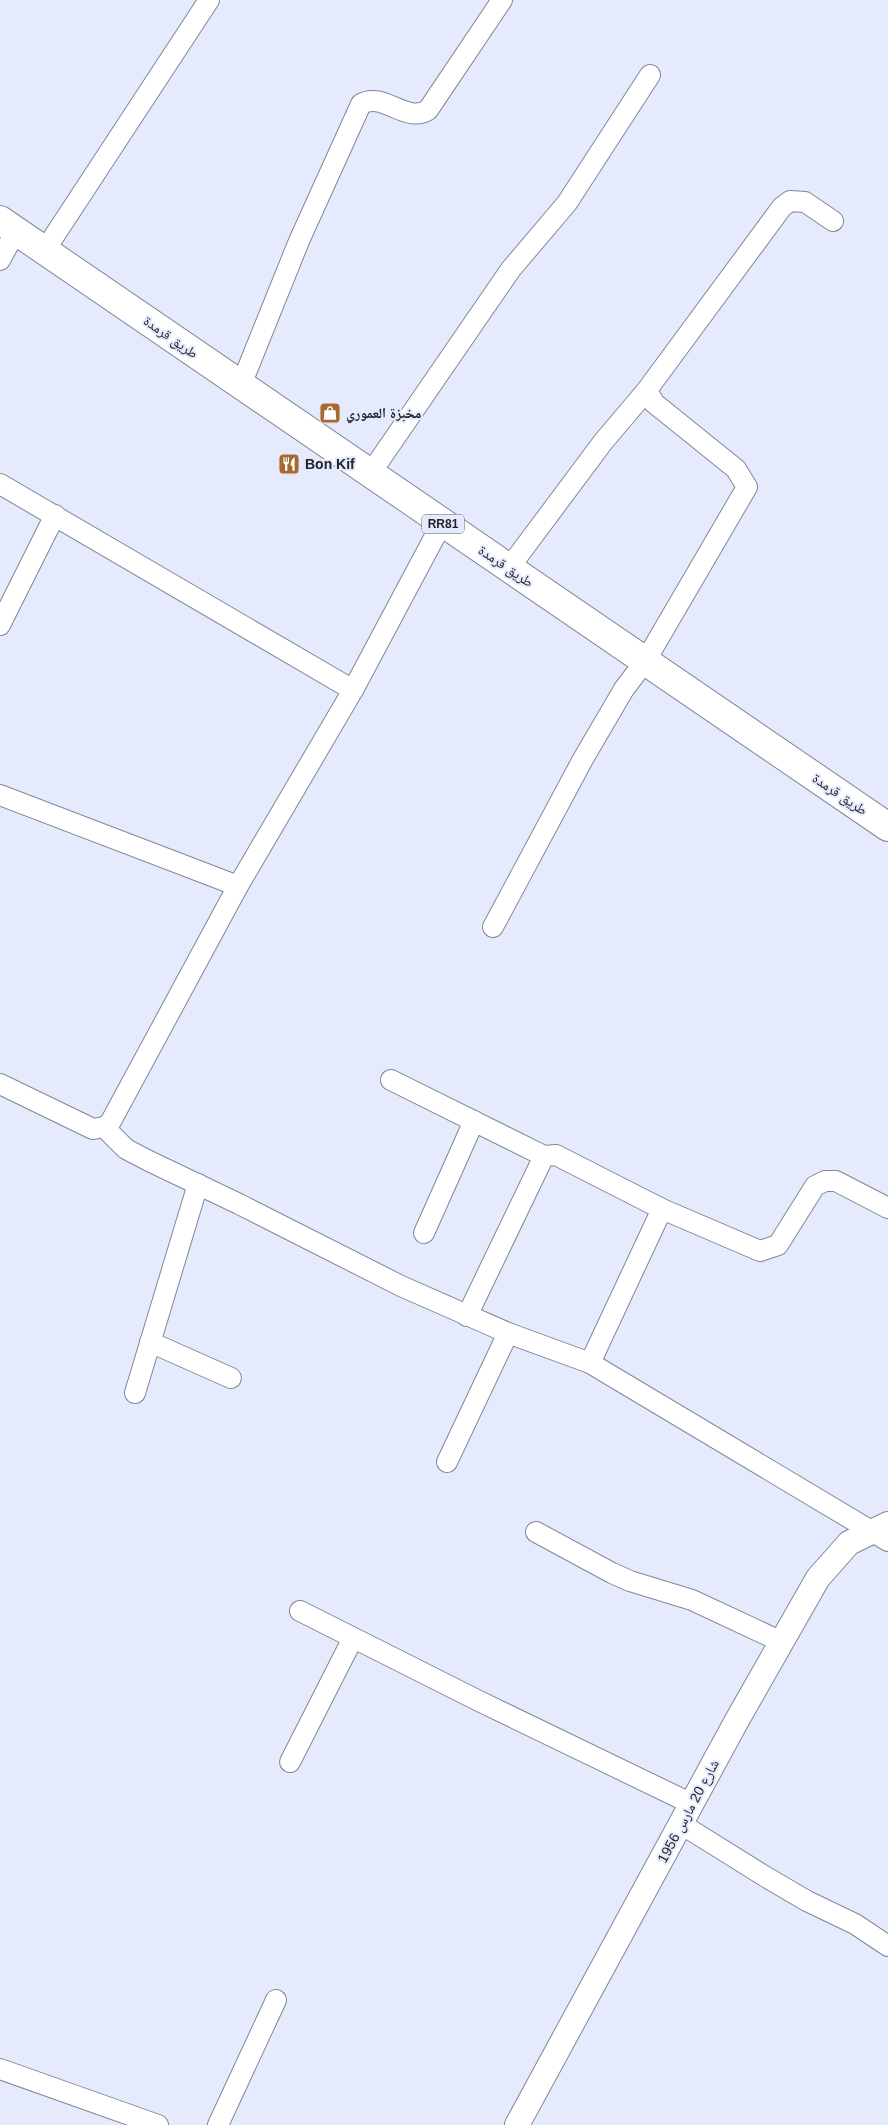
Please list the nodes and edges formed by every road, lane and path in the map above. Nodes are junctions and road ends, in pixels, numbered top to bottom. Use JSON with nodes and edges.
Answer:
{"nodes":[{"id":1,"x":209,"y":0,"type":"edge"},
{"id":2,"x":502,"y":0,"type":"edge"},
{"id":3,"x":650,"y":75,"type":"dead end"},
{"id":4,"x":832,"y":221,"type":"dead end"},
{"id":5,"x":8,"y":226,"type":"edge"},
{"id":6,"x":45,"y":250,"type":"junction"},
{"id":7,"x":0,"y":260,"type":"edge"},
{"id":8,"x":241,"y":385,"type":"junction"},
{"id":9,"x":647,"y":390,"type":"junction"},
{"id":10,"x":370,"y":474,"type":"junction"},
{"id":11,"x":0,"y":484,"type":"edge"},
{"id":12,"x":55,"y":515,"type":"junction"},
{"id":13,"x":442,"y":523,"type":"junction"},
{"id":14,"x":509,"y":568,"type":"junction"},
{"id":15,"x":0,"y":625,"type":"edge"},
{"id":16,"x":646,"y":660,"type":"junction"},
{"id":17,"x":353,"y":690,"type":"junction"},
{"id":18,"x":0,"y":795,"type":"edge"},
{"id":19,"x":888,"y":827,"type":"edge"},
{"id":20,"x":238,"y":886,"type":"junction"},
{"id":21,"x":493,"y":927,"type":"dead end"},
{"id":22,"x":392,"y":1080,"type":"dead end"},
{"id":23,"x":0,"y":1084,"type":"edge"},
{"id":24,"x":474,"y":1121,"type":"junction"},
{"id":25,"x":104,"y":1128,"type":"junction"},
{"id":26,"x":544,"y":1156,"type":"junction"},
{"id":27,"x":198,"y":1184,"type":"junction"},
{"id":28,"x":888,"y":1208,"type":"edge"},
{"id":29,"x":662,"y":1209,"type":"junction"},
{"id":30,"x":424,"y":1232,"type":"dead end"},
{"id":31,"x":467,"y":1316,"type":"junction"},
{"id":32,"x":508,"y":1333,"type":"junction"},
{"id":33,"x":150,"y":1342,"type":"junction"},
{"id":34,"x":590,"y":1363,"type":"junction"},
{"id":35,"x":231,"y":1378,"type":"dead end"},
{"id":36,"x":135,"y":1393,"type":"dead end"},
{"id":37,"x":447,"y":1462,"type":"dead end"},
{"id":38,"x":536,"y":1532,"type":"dead end"},
{"id":39,"x":883,"y":1532,"type":"edge"},
{"id":40,"x":300,"y":1610,"type":"dead end"},
{"id":41,"x":353,"y":1638,"type":"junction"},
{"id":42,"x":782,"y":1642,"type":"junction"},
{"id":43,"x":290,"y":1762,"type":"dead end"},
{"id":44,"x":687,"y":1814,"type":"junction"},
{"id":45,"x":888,"y":1946,"type":"edge"},
{"id":46,"x":276,"y":2000,"type":"dead end"},
{"id":47,"x":0,"y":2069,"type":"edge"},
{"id":48,"x":109,"y":2117,"type":"edge"},
{"id":49,"x":158,"y":2125,"type":"edge"},
{"id":50,"x":218,"y":2125,"type":"edge"},
{"id":51,"x":517,"y":2125,"type":"edge"}],
"edges":[{"from":1,"to":6,"type":"street"},
{"from":2,"to":8,"type":"street"},
{"from":3,"to":10,"type":"street"},
{"from":4,"to":9,"type":"street"},
{"from":5,"to":6,"type":"main road","name":"طريق قرمدة","number":"RR81"},
{"from":5,"to":7,"type":"street"},
{"from":6,"to":8,"type":"main road","name":"طريق قرمدة","number":"RR81"},
{"from":8,"to":10,"type":"main road","name":"طريق قرمدة","number":"RR81"},
{"from":9,"to":14,"type":"street"},
{"from":9,"to":16,"type":"street"},
{"from":10,"to":13,"type":"main road","name":"طريق قرمدة","number":"RR81"},
{"from":11,"to":12,"type":"street"},
{"from":12,"to":15,"type":"street"},
{"from":12,"to":17,"type":"street"},
{"from":13,"to":14,"type":"main road","name":"طريق قرمدة","number":"RR81"},
{"from":13,"to":17,"type":"street"},
{"from":14,"to":16,"type":"main road","name":"طريق قرمدة","number":"RR81"},
{"from":16,"to":19,"type":"main road","name":"طريق قرمدة","number":"RR81"},
{"from":16,"to":21,"type":"street"},
{"from":17,"to":20,"type":"street"},
{"from":18,"to":20,"type":"street"},
{"from":20,"to":25,"type":"street"},
{"from":22,"to":24,"type":"street"},
{"from":23,"to":25,"type":"street"},
{"from":24,"to":26,"type":"street"},
{"from":24,"to":30,"type":"street"},
{"from":25,"to":27,"type":"street"},
{"from":26,"to":29,"type":"street"},
{"from":26,"to":31,"type":"street"},
{"from":27,"to":31,"type":"street"},
{"from":27,"to":33,"type":"street"},
{"from":28,"to":29,"type":"street"},
{"from":29,"to":34,"type":"street"},
{"from":31,"to":32,"type":"street"},
{"from":32,"to":34,"type":"street"},
{"from":32,"to":37,"type":"street"},
{"from":33,"to":35,"type":"street"},
{"from":33,"to":36,"type":"street"},
{"from":34,"to":39,"type":"street"},
{"from":38,"to":42,"type":"street"},
{"from":39,"to":42,"type":"street","name":"شارع 20 مارس 1956"},
{"from":40,"to":41,"type":"street"},
{"from":41,"to":43,"type":"street"},
{"from":41,"to":44,"type":"street"},
{"from":42,"to":44,"type":"street","name":"شارع 20 مارس 1956"},
{"from":44,"to":45,"type":"street"},
{"from":44,"to":51,"type":"street","name":"شارع 20 مارس 1956"},
{"from":46,"to":50,"type":"street"},
{"from":47,"to":48,"type":"street"},
{"from":48,"to":49,"type":"street"}]}
